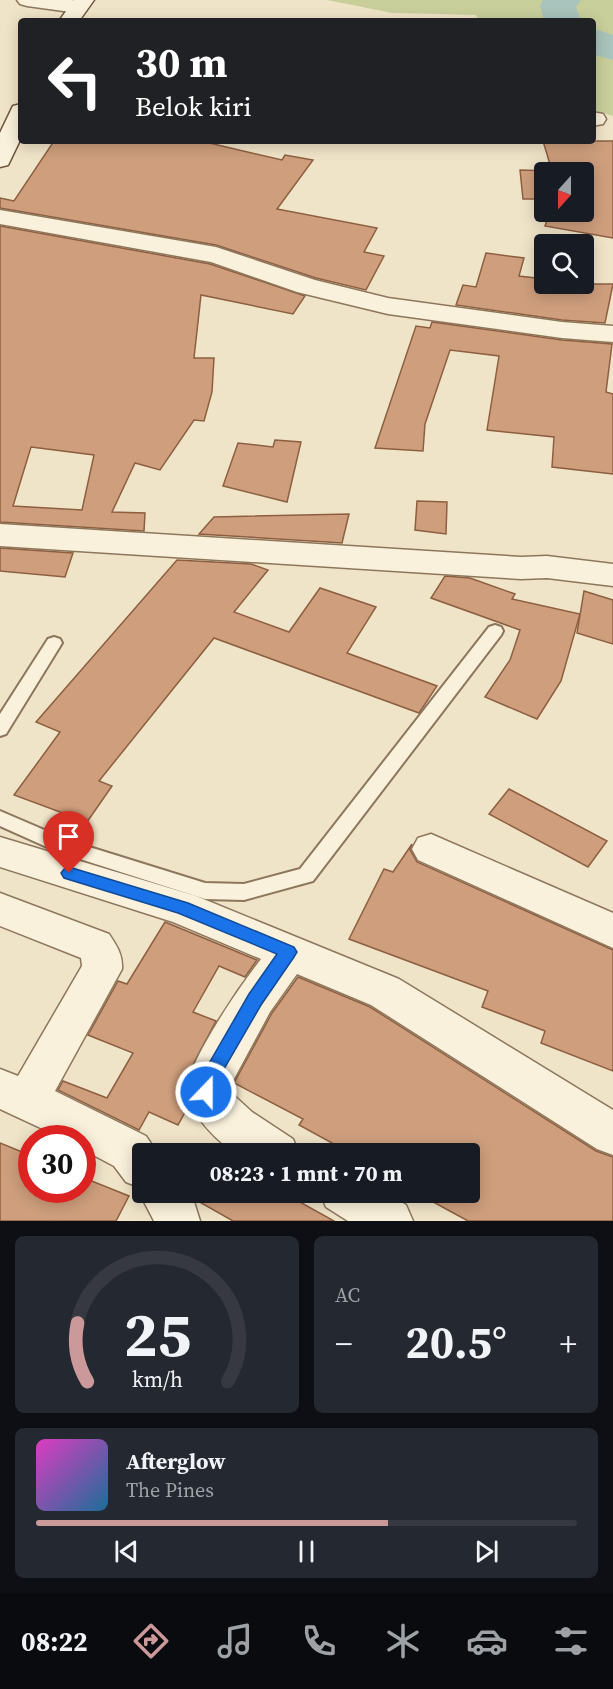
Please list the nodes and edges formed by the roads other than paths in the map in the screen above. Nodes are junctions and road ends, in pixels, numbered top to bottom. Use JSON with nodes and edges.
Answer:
{"nodes":[{"id":1,"x":27,"y":0,"type":"edge"},
{"id":2,"x":77,"y":9,"type":"edge"},
{"id":3,"x":12,"y":120,"type":"edge"},
{"id":4,"x":0,"y":160,"type":"edge"},
{"id":5,"x":0,"y":217,"type":"edge"},
{"id":6,"x":613,"y":334,"type":"edge"},
{"id":7,"x":0,"y":535,"type":"edge"},
{"id":8,"x":613,"y":574,"type":"edge"},
{"id":9,"x":495,"y":631,"type":"dead end"},
{"id":10,"x":54,"y":643,"type":"dead end"},
{"id":11,"x":0,"y":729,"type":"edge"},
{"id":12,"x":0,"y":818,"type":"edge"},
{"id":13,"x":431,"y":849,"type":"dead end"},
{"id":14,"x":0,"y":852,"type":"edge"},
{"id":15,"x":0,"y":909,"type":"edge"},
{"id":16,"x":613,"y":931,"type":"edge"},
{"id":17,"x":289,"y":952,"type":"junction"},
{"id":18,"x":14,"y":1094,"type":"edge"},
{"id":19,"x":613,"y":1134,"type":"edge"},
{"id":20,"x":260,"y":1143,"type":"edge"},
{"id":21,"x":132,"y":1154,"type":"edge"},
{"id":22,"x":171,"y":1203,"type":"edge"},
{"id":23,"x":359,"y":1203,"type":"edge"},
{"id":24,"x":177,"y":1221,"type":"edge"},
{"id":25,"x":388,"y":1221,"type":"edge"}],
"edges":[{"from":1,"to":2,"type":"street"},
{"from":3,"to":4,"type":"street"},
{"from":5,"to":6,"type":"street"},
{"from":7,"to":8,"type":"street"},
{"from":9,"to":12,"type":"lane"},
{"from":10,"to":11,"type":"lane"},
{"from":13,"to":16,"type":"street"},
{"from":14,"to":17,"type":"street"},
{"from":15,"to":18,"type":"street"},
{"from":17,"to":19,"type":"street"},
{"from":17,"to":20,"type":"street"},
{"from":18,"to":21,"type":"street"},
{"from":22,"to":24,"type":"street"},
{"from":23,"to":25,"type":"street"}]}
